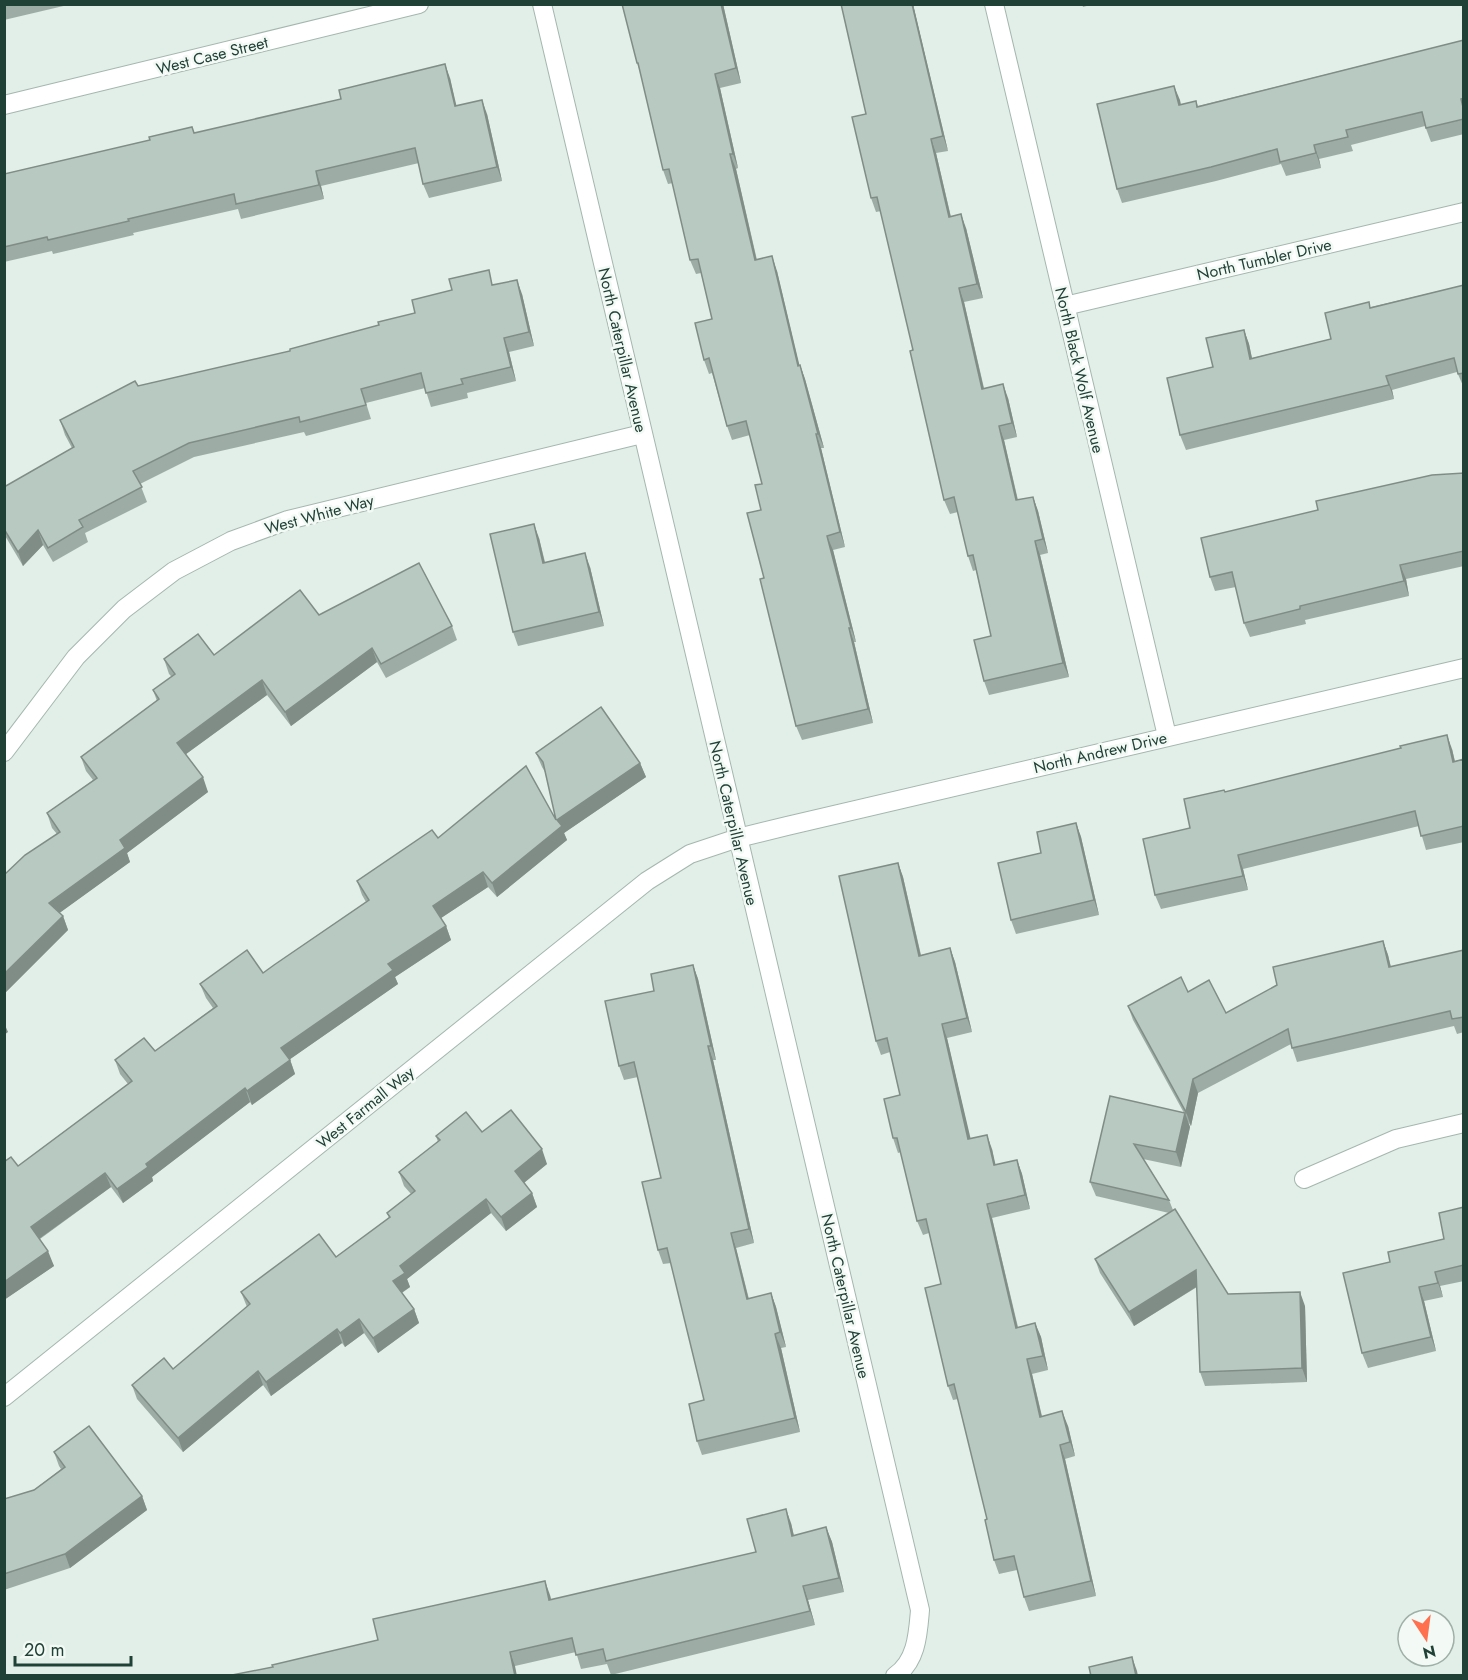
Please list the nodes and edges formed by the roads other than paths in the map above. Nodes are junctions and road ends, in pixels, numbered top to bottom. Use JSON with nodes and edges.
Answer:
{"nodes":[{"id":1,"x":419,"y":4,"type":"edge"},
{"id":2,"x":542,"y":4,"type":"edge"},
{"id":3,"x":994,"y":4,"type":"edge"},
{"id":4,"x":4,"y":105,"type":"edge"},
{"id":5,"x":1464,"y":212,"type":"edge"},
{"id":6,"x":1065,"y":306,"type":"junction"},
{"id":7,"x":642,"y":434,"type":"junction"},
{"id":8,"x":1464,"y":668,"type":"edge"},
{"id":9,"x":1167,"y":736,"type":"junction"},
{"id":10,"x":4,"y":752,"type":"edge"},
{"id":11,"x":738,"y":838,"type":"junction"},
{"id":12,"x":1464,"y":1123,"type":"edge"},
{"id":13,"x":1304,"y":1179,"type":"dead end"},
{"id":14,"x":4,"y":1397,"type":"edge"},
{"id":15,"x":895,"y":1676,"type":"edge"}],
"edges":[{"from":1,"to":4,"type":"street","name":"West Case Street"},
{"from":2,"to":7,"type":"street","name":"North Caterpillar Avenue"},
{"from":3,"to":6,"type":"street","name":"North Black Wolf Avenue"},
{"from":5,"to":6,"type":"street","name":"North Tumbler Drive"},
{"from":6,"to":9,"type":"street","name":"North Black Wolf Avenue"},
{"from":7,"to":10,"type":"street","name":"West White Way"},
{"from":7,"to":11,"type":"street","name":"North Caterpillar Avenue"},
{"from":8,"to":9,"type":"street","name":"North Andrew Drive"},
{"from":9,"to":11,"type":"street","name":"North Andrew Drive"},
{"from":11,"to":14,"type":"street","name":"West Farmall Way"},
{"from":11,"to":15,"type":"street","name":"North Caterpillar Avenue"},
{"from":12,"to":13,"type":"street"}]}
